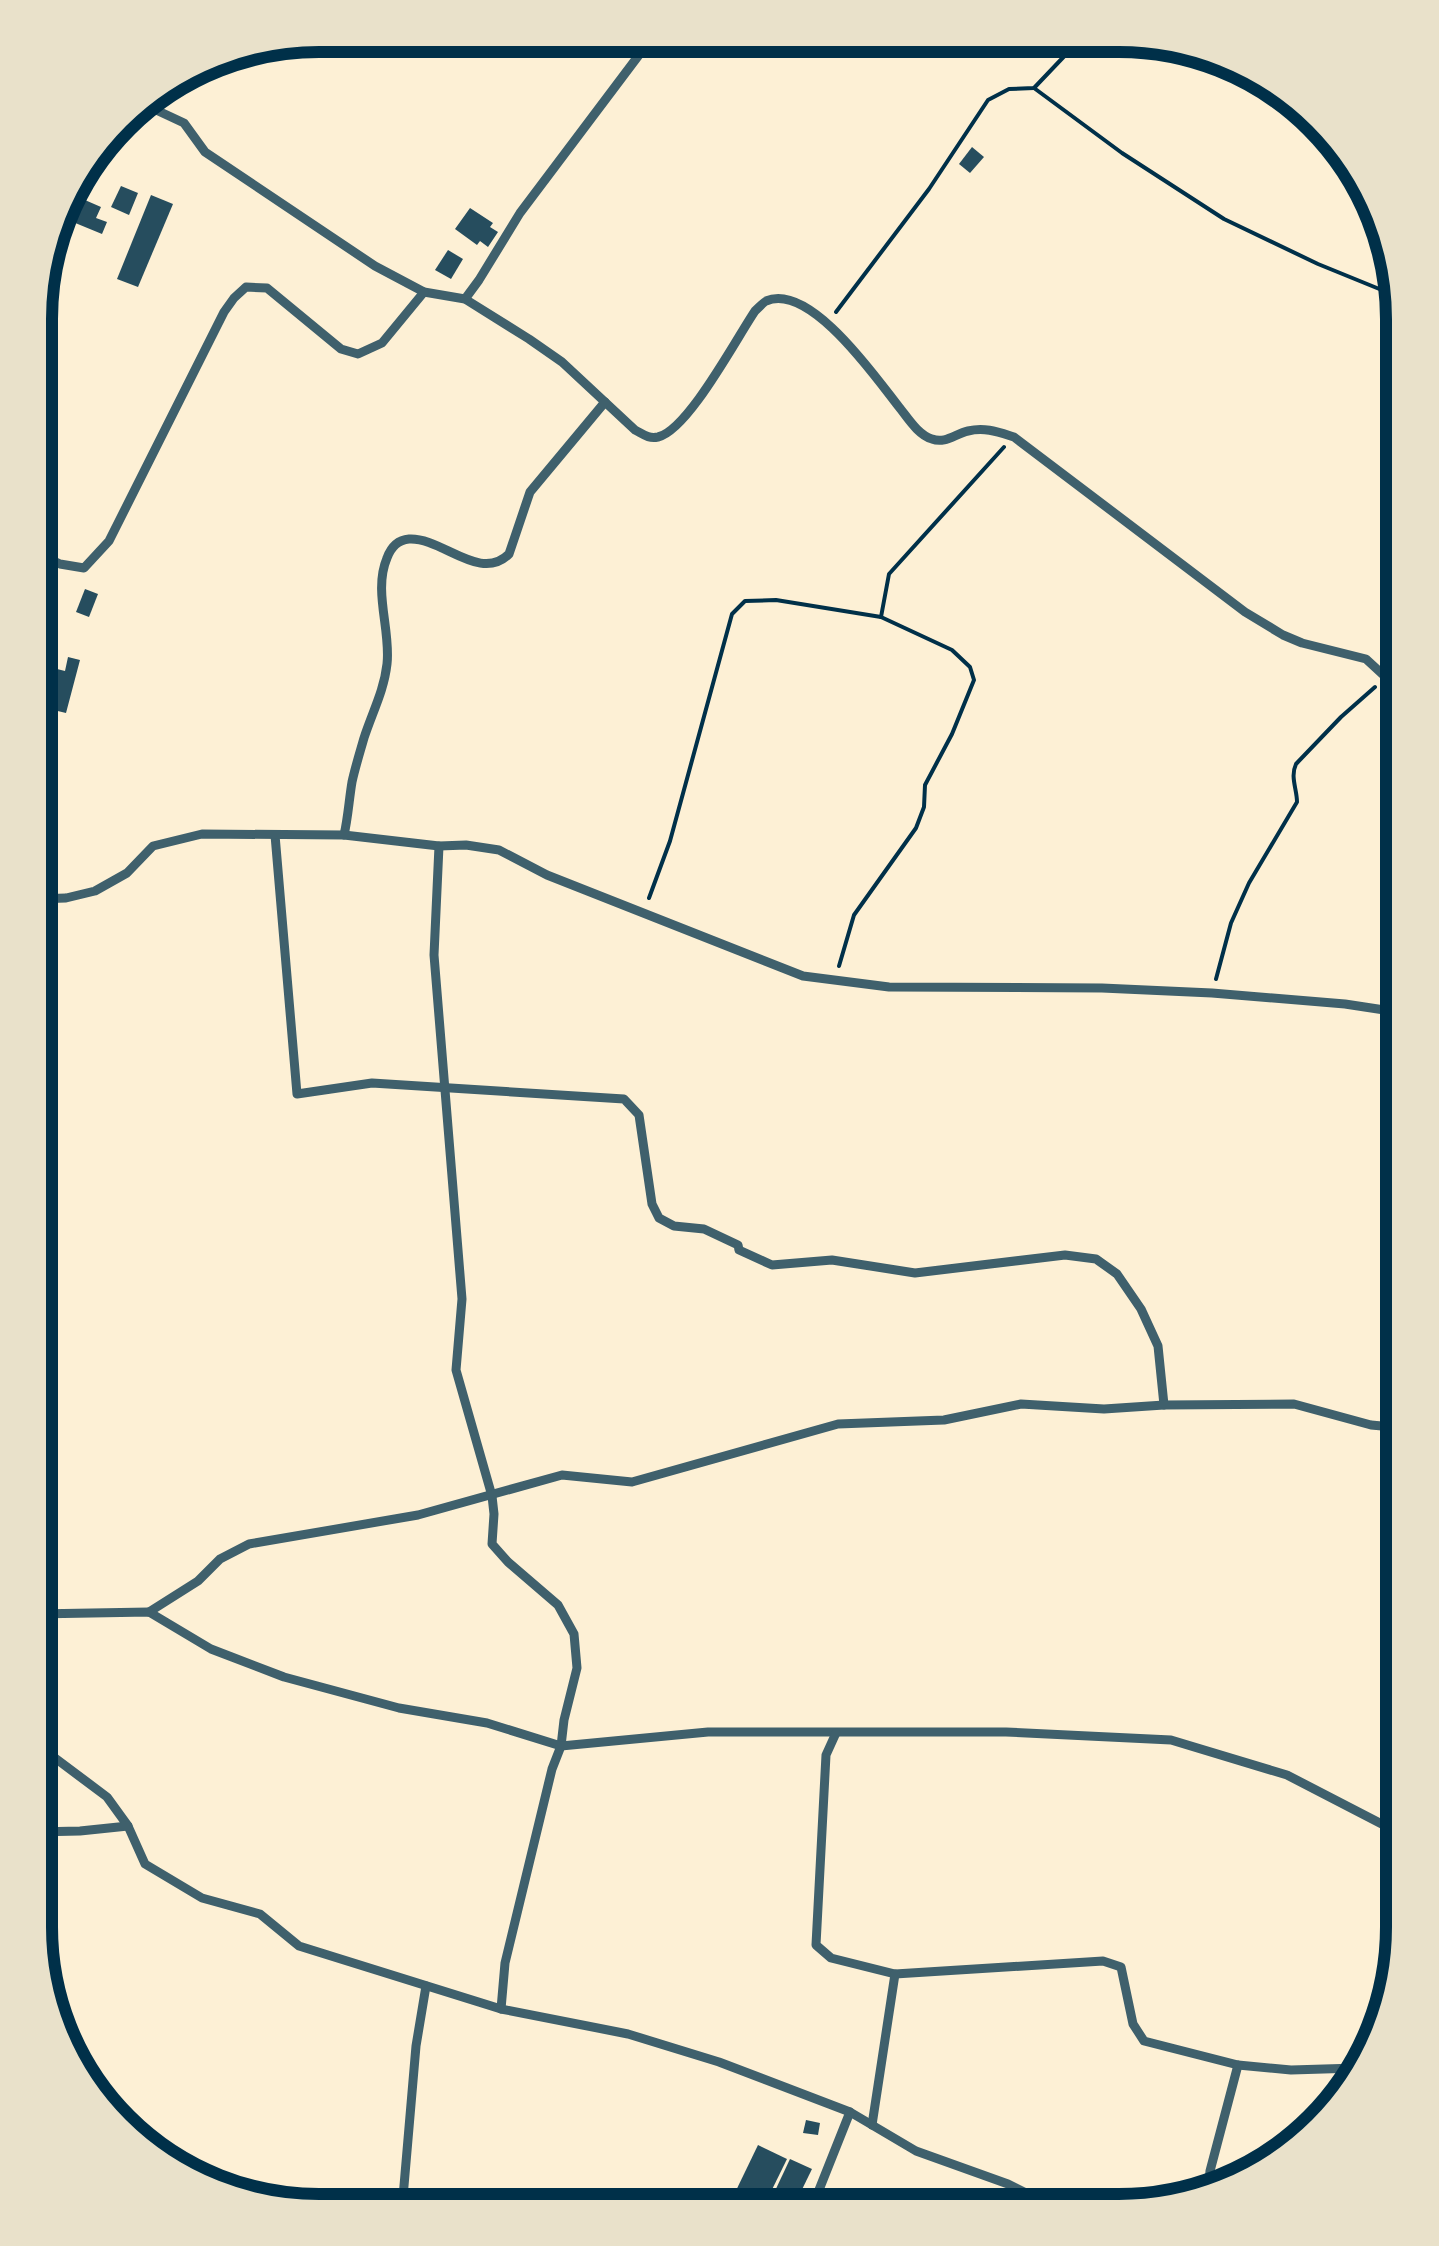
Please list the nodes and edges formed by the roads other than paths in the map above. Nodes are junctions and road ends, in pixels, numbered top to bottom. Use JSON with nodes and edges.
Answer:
{"nodes":[{"id":1,"x":641,"y":52,"type":"edge"},
{"id":2,"x":155,"y":109,"type":"edge"},
{"id":3,"x":424,"y":292,"type":"junction"},
{"id":4,"x":465,"y":299,"type":"junction"},
{"id":5,"x":604,"y":402,"type":"junction"},
{"id":6,"x":52,"y":560,"type":"edge"},
{"id":7,"x":1386,"y":678,"type":"edge"},
{"id":8,"x":276,"y":835,"type":"junction"},
{"id":9,"x":344,"y":836,"type":"junction"},
{"id":10,"x":439,"y":846,"type":"junction"},
{"id":11,"x":52,"y":898,"type":"edge"},
{"id":12,"x":1386,"y":1010,"type":"edge"},
{"id":13,"x":445,"y":1089,"type":"junction"},
{"id":14,"x":1164,"y":1404,"type":"junction"},
{"id":15,"x":1386,"y":1426,"type":"edge"},
{"id":16,"x":492,"y":1496,"type":"junction"},
{"id":17,"x":149,"y":1612,"type":"junction"},
{"id":18,"x":52,"y":1614,"type":"edge"},
{"id":19,"x":836,"y":1733,"type":"junction"},
{"id":20,"x":561,"y":1746,"type":"junction"},
{"id":21,"x":52,"y":1756,"type":"edge"},
{"id":22,"x":128,"y":1826,"type":"junction"},
{"id":23,"x":1386,"y":1826,"type":"edge"},
{"id":24,"x":52,"y":1832,"type":"edge"},
{"id":25,"x":895,"y":1974,"type":"junction"},
{"id":26,"x":426,"y":1986,"type":"junction"},
{"id":27,"x":501,"y":2009,"type":"junction"},
{"id":28,"x":1238,"y":2065,"type":"junction"},
{"id":29,"x":1345,"y":2068,"type":"edge"},
{"id":30,"x":850,"y":2112,"type":"junction"},
{"id":31,"x":872,"y":2125,"type":"junction"},
{"id":32,"x":1209,"y":2177,"type":"edge"},
{"id":33,"x":403,"y":2194,"type":"edge"},
{"id":34,"x":817,"y":2194,"type":"edge"},
{"id":35,"x":1028,"y":2194,"type":"edge"}],
"edges":[{"from":1,"to":4,"type":"street"},
{"from":2,"to":3,"type":"street"},
{"from":3,"to":4,"type":"street"},
{"from":3,"to":6,"type":"street"},
{"from":4,"to":5,"type":"street"},
{"from":5,"to":7,"type":"street"},
{"from":5,"to":9,"type":"street"},
{"from":8,"to":9,"type":"street"},
{"from":8,"to":11,"type":"street"},
{"from":8,"to":13,"type":"street"},
{"from":9,"to":10,"type":"street"},
{"from":10,"to":12,"type":"street"},
{"from":10,"to":13,"type":"street"},
{"from":13,"to":14,"type":"street"},
{"from":13,"to":16,"type":"street"},
{"from":14,"to":15,"type":"street"},
{"from":14,"to":16,"type":"street"},
{"from":16,"to":17,"type":"street"},
{"from":16,"to":20,"type":"street"},
{"from":17,"to":18,"type":"street"},
{"from":17,"to":20,"type":"street"},
{"from":19,"to":20,"type":"street"},
{"from":19,"to":23,"type":"street"},
{"from":19,"to":25,"type":"street"},
{"from":20,"to":27,"type":"street"},
{"from":21,"to":22,"type":"street"},
{"from":22,"to":24,"type":"street"},
{"from":22,"to":26,"type":"street"},
{"from":25,"to":28,"type":"street"},
{"from":25,"to":31,"type":"street"},
{"from":26,"to":27,"type":"street"},
{"from":26,"to":33,"type":"street"},
{"from":27,"to":30,"type":"street"},
{"from":28,"to":29,"type":"street"},
{"from":28,"to":32,"type":"street"},
{"from":30,"to":31,"type":"street"},
{"from":30,"to":34,"type":"street"},
{"from":31,"to":35,"type":"street"}]}
